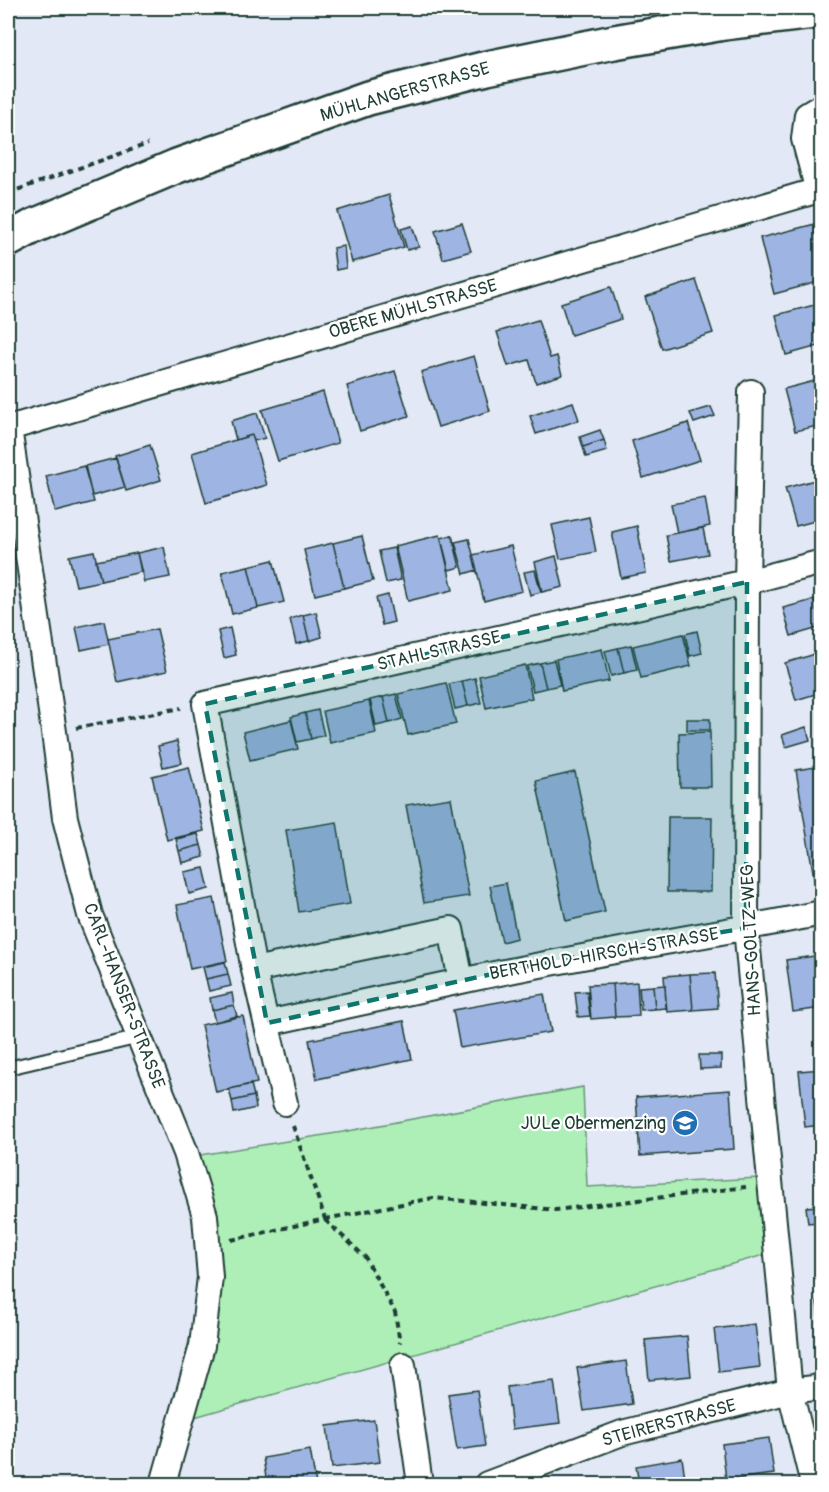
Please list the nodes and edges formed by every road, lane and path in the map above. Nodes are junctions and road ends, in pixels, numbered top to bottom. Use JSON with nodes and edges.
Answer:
{"nodes":[{"id":1,"x":822,"y":11,"type":"edge"},
{"id":2,"x":822,"y":106,"type":"edge"},
{"id":3,"x":820,"y":190,"type":"edge"},
{"id":4,"x":8,"y":240,"type":"edge"},
{"id":5,"x":751,"y":392,"type":"dead end"},
{"id":6,"x":9,"y":428,"type":"edge"},
{"id":7,"x":822,"y":562,"type":"edge"},
{"id":8,"x":747,"y":582,"type":"junction"},
{"id":9,"x":205,"y":704,"type":"junction"},
{"id":10,"x":54,"y":732,"type":"junction"},
{"id":11,"x":822,"y":913,"type":"edge"},
{"id":12,"x":746,"y":928,"type":"junction"},
{"id":13,"x":254,"y":970,"type":"junction"},
{"id":14,"x":461,"y":981,"type":"junction"},
{"id":15,"x":267,"y":1023,"type":"junction"},
{"id":16,"x":140,"y":1037,"type":"junction"},
{"id":17,"x":8,"y":1068,"type":"edge"},
{"id":18,"x":285,"y":1103,"type":"joint"},
{"id":19,"x":770,"y":1184,"type":"junction"},
{"id":20,"x":325,"y":1219,"type":"junction"},
{"id":21,"x":207,"y":1245,"type":"junction"},
{"id":22,"x":403,"y":1365,"type":"joint"},
{"id":23,"x":822,"y":1388,"type":"edge"},
{"id":24,"x":790,"y":1391,"type":"junction"},
{"id":25,"x":163,"y":1485,"type":"edge"},
{"id":26,"x":420,"y":1485,"type":"edge"},
{"id":27,"x":487,"y":1485,"type":"edge"},
{"id":28,"x":813,"y":1485,"type":"edge"}],
"edges":[{"from":1,"to":4,"type":"main road","name":"MÜHLANGERSTRASSE"},
{"from":2,"to":3,"type":"street","name":"OBERE MÜHLSTRASSE"},
{"from":3,"to":6,"type":"street","name":"OBERE MÜHLSTRASSE"},
{"from":5,"to":8,"type":"street","name":"HANS-GOLTZ-WEG"},
{"from":6,"to":10,"type":"street","name":"CARL-HANSER-STRASSE"},
{"from":7,"to":8,"type":"street","name":"STAHLSTRASSE"},
{"from":8,"to":9,"type":"street","name":"STAHLSTRASSE"},
{"from":8,"to":12,"type":"street","name":"HANS-GOLTZ-WEG"},
{"from":9,"to":10,"type":"path"},
{"from":9,"to":13,"type":"street"},
{"from":10,"to":16,"type":"street","name":"CARL-HANSER-STRASSE"},
{"from":11,"to":12,"type":"street","name":"BERTHOLD-HIRSCH-STRASSE"},
{"from":12,"to":14,"type":"street","name":"BERTHOLD-HIRSCH-STRASSE"},
{"from":12,"to":19,"type":"street","name":"HANS-GOLTZ-WEG"},
{"from":13,"to":14,"type":"street"},
{"from":13,"to":15,"type":"street"},
{"from":14,"to":15,"type":"street","name":"BERTHOLD-HIRSCH-STRASSE"},
{"from":15,"to":18,"type":"street"},
{"from":16,"to":17,"type":"lane"},
{"from":16,"to":21,"type":"street","name":"CARL-HANSER-STRASSE"},
{"from":18,"to":20,"type":"path"},
{"from":19,"to":20,"type":"path"},
{"from":19,"to":24,"type":"street","name":"HANS-GOLTZ-WEG"},
{"from":20,"to":21,"type":"path"},
{"from":20,"to":22,"type":"path"},
{"from":21,"to":25,"type":"street","name":"CARL-HANSER-STRASSE"},
{"from":22,"to":26,"type":"street"},
{"from":23,"to":24,"type":"street","name":"STEIRERSTRASSE"},
{"from":24,"to":27,"type":"street","name":"STEIRERSTRASSE"},
{"from":24,"to":28,"type":"street","name":"HANS-GOLTZ-WEG"}]}
